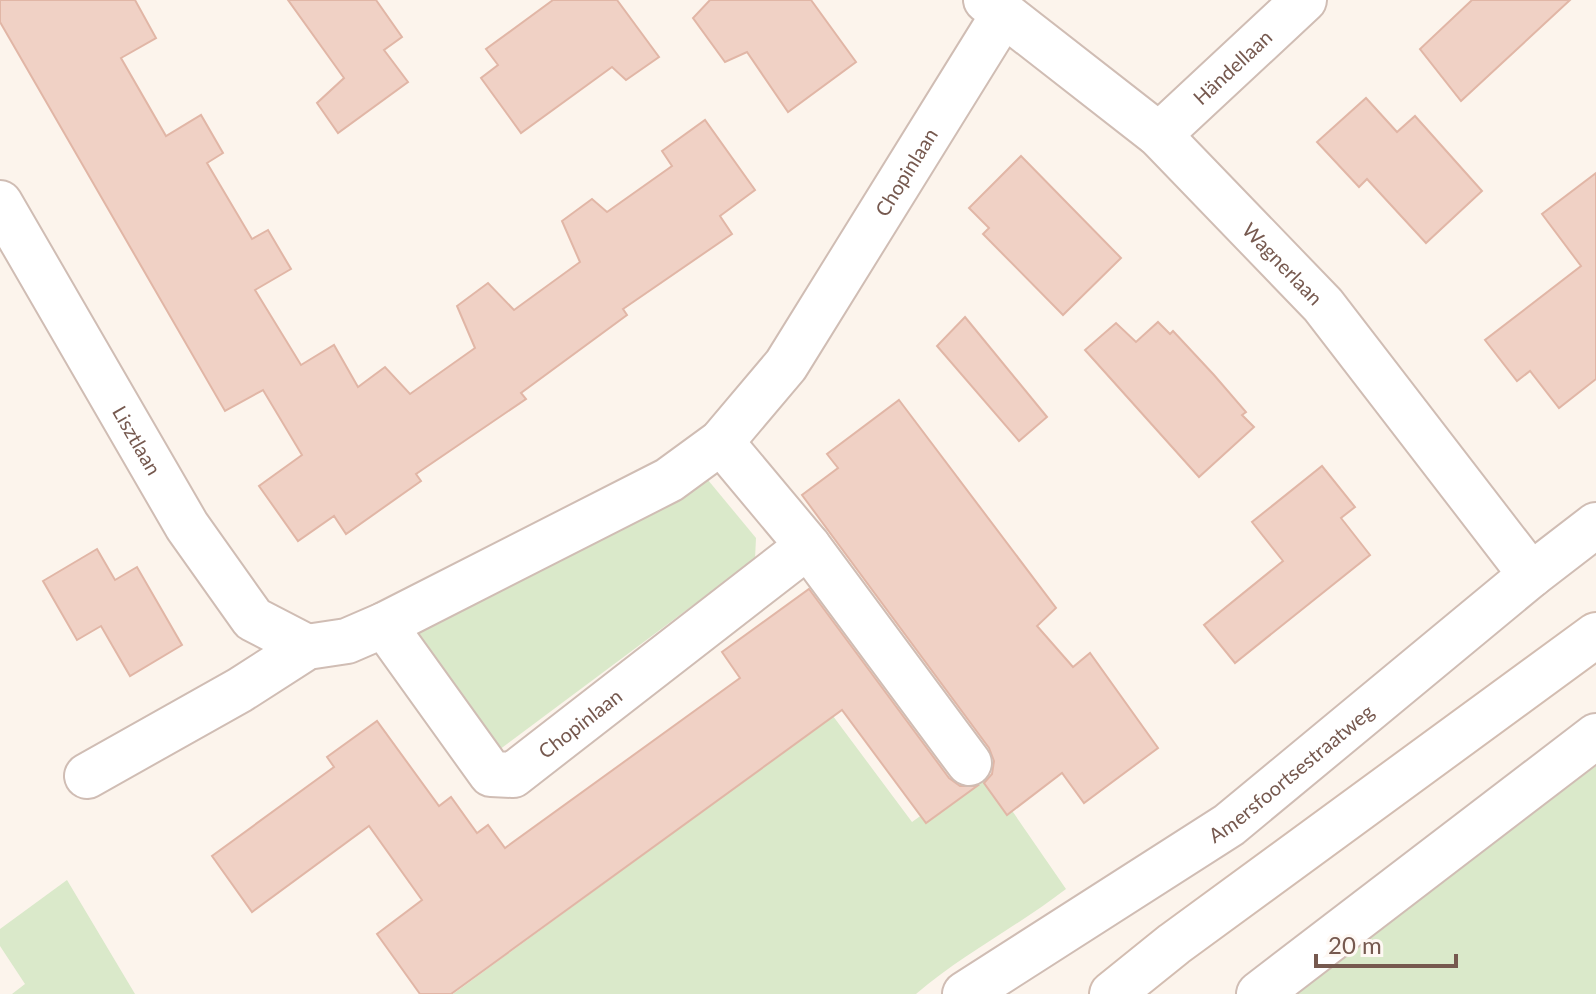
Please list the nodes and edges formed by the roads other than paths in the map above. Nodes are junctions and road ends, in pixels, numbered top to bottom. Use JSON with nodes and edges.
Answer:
{"nodes":[{"id":1,"x":1304,"y":0,"type":"edge"},
{"id":2,"x":994,"y":8,"type":"edge"},
{"id":3,"x":1159,"y":135,"type":"junction"},
{"id":4,"x":0,"y":203,"type":"edge"},
{"id":5,"x":721,"y":442,"type":"junction"},
{"id":6,"x":1596,"y":525,"type":"edge"},
{"id":7,"x":808,"y":546,"type":"junction"},
{"id":8,"x":1531,"y":575,"type":"junction"},
{"id":9,"x":384,"y":625,"type":"junction"},
{"id":10,"x":1596,"y":635,"type":"edge"},
{"id":11,"x":307,"y":647,"type":"junction"},
{"id":12,"x":1596,"y":736,"type":"edge"},
{"id":13,"x":969,"y":763,"type":"dead end"},
{"id":14,"x":87,"y":776,"type":"dead end"},
{"id":15,"x":965,"y":994,"type":"edge"},
{"id":16,"x":1112,"y":994,"type":"edge"},
{"id":17,"x":1259,"y":994,"type":"edge"}],
"edges":[{"from":1,"to":3,"type":"street","name":"Händellaan"},
{"from":2,"to":3,"type":"street","name":"Wagnerlaan"},
{"from":2,"to":5,"type":"street","name":"Chopinlaan"},
{"from":3,"to":8,"type":"street","name":"Wagnerlaan"},
{"from":4,"to":11,"type":"street","name":"Lisztlaan"},
{"from":5,"to":7,"type":"street"},
{"from":5,"to":9,"type":"street","name":"Chopinlaan"},
{"from":6,"to":8,"type":"street","name":"Amersfoortsestraatweg"},
{"from":7,"to":9,"type":"street","name":"Chopinlaan"},
{"from":7,"to":13,"type":"street"},
{"from":8,"to":15,"type":"street","name":"Amersfoortsestraatweg"},
{"from":9,"to":11,"type":"street","name":"Chopinlaan"},
{"from":10,"to":16,"type":"street"},
{"from":11,"to":14,"type":"street","name":"Chopinlaan"},
{"from":12,"to":17,"type":"street"}]}
